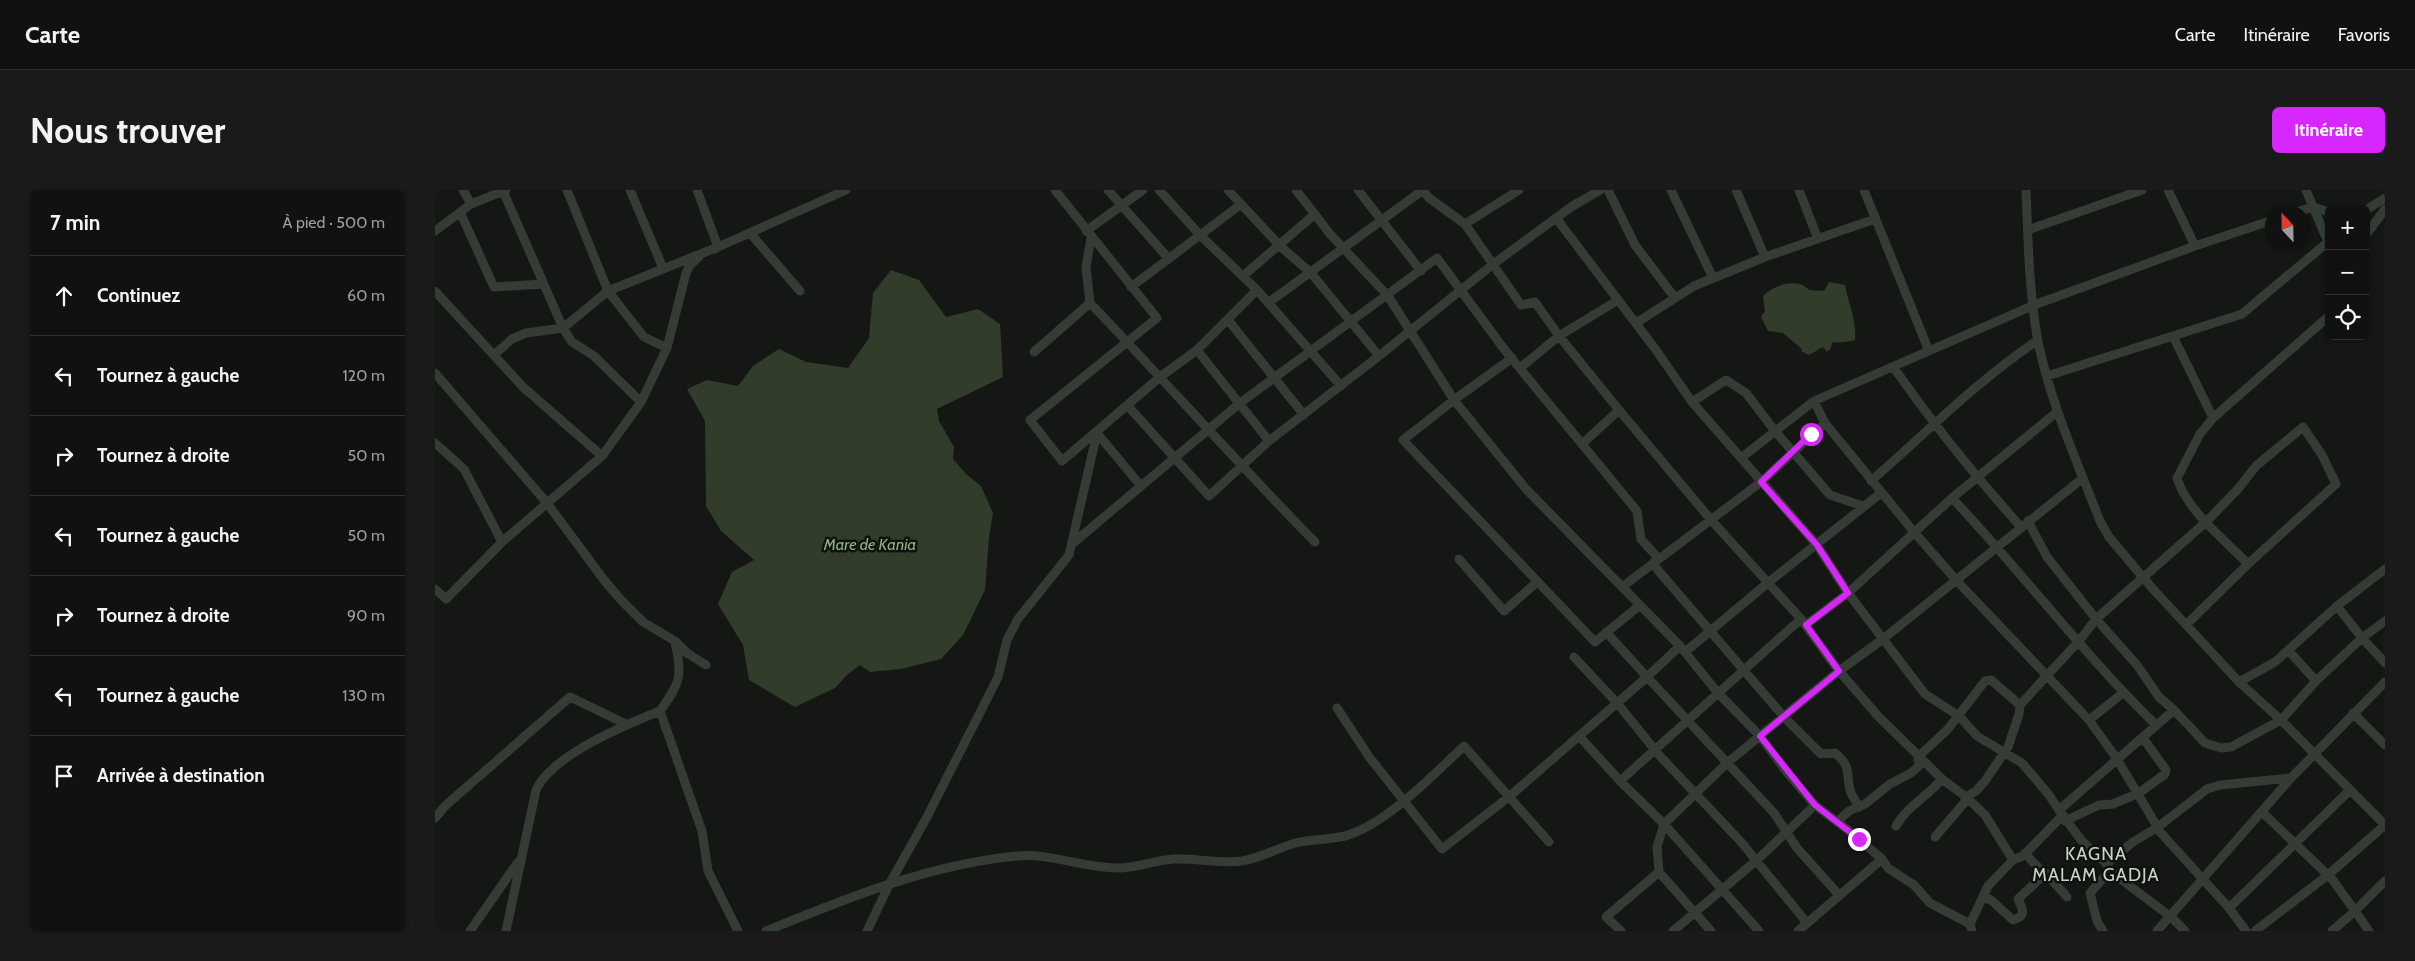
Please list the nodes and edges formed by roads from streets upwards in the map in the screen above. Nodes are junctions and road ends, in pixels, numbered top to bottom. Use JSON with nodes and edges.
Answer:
{"nodes":[{"id":1,"x":463,"y":190,"type":"edge"},
{"id":2,"x":567,"y":190,"type":"edge"},
{"id":3,"x":630,"y":190,"type":"edge"},
{"id":4,"x":697,"y":190,"type":"edge"},
{"id":5,"x":846,"y":190,"type":"edge"},
{"id":6,"x":1055,"y":190,"type":"edge"},
{"id":7,"x":1109,"y":190,"type":"edge"},
{"id":8,"x":1143,"y":190,"type":"edge"},
{"id":9,"x":1159,"y":190,"type":"edge"},
{"id":10,"x":1228,"y":190,"type":"edge"},
{"id":11,"x":1296,"y":190,"type":"edge"},
{"id":12,"x":1358,"y":190,"type":"edge"},
{"id":13,"x":1423,"y":190,"type":"edge"},
{"id":14,"x":1519,"y":190,"type":"edge"},
{"id":15,"x":1600,"y":190,"type":"edge"},
{"id":16,"x":1608,"y":190,"type":"edge"},
{"id":17,"x":1671,"y":190,"type":"edge"},
{"id":18,"x":1736,"y":190,"type":"edge"},
{"id":19,"x":1799,"y":190,"type":"edge"},
{"id":20,"x":1863,"y":190,"type":"edge"},
{"id":21,"x":2026,"y":190,"type":"edge"},
{"id":22,"x":2142,"y":190,"type":"edge"},
{"id":23,"x":2168,"y":190,"type":"edge"},
{"id":24,"x":2306,"y":190,"type":"edge"},
{"id":25,"x":505,"y":191,"type":"edge"},
{"id":26,"x":2385,"y":198,"type":"edge"},
{"id":27,"x":471,"y":204,"type":"junction"},
{"id":28,"x":1241,"y":205,"type":"junction"},
{"id":29,"x":1121,"y":206,"type":"junction"},
{"id":30,"x":2313,"y":207,"type":"junction"},
{"id":31,"x":2310,"y":208,"type":"edge"},
{"id":32,"x":2370,"y":208,"type":"edge"},
{"id":33,"x":2385,"y":208,"type":"edge"},
{"id":34,"x":2325,"y":211,"type":"edge"},
{"id":35,"x":461,"y":212,"type":"junction"},
{"id":36,"x":1315,"y":214,"type":"junction"},
{"id":37,"x":1556,"y":218,"type":"junction"},
{"id":38,"x":1875,"y":219,"type":"junction"},
{"id":39,"x":1381,"y":222,"type":"junction"},
{"id":40,"x":2265,"y":223,"type":"edge"},
{"id":41,"x":1465,"y":224,"type":"junction"},
{"id":42,"x":2370,"y":229,"type":"edge"},
{"id":43,"x":2028,"y":230,"type":"junction"},
{"id":44,"x":435,"y":231,"type":"edge"},
{"id":45,"x":750,"y":233,"type":"junction"},
{"id":46,"x":1089,"y":234,"type":"junction"},
{"id":47,"x":1200,"y":235,"type":"junction"},
{"id":48,"x":2325,"y":235,"type":"edge"},
{"id":49,"x":1818,"y":239,"type":"junction"},
{"id":50,"x":2325,"y":245,"type":"edge"},
{"id":51,"x":1280,"y":246,"type":"junction"},
{"id":52,"x":2195,"y":246,"type":"junction"},
{"id":53,"x":719,"y":247,"type":"junction"},
{"id":54,"x":1344,"y":248,"type":"junction"},
{"id":55,"x":1765,"y":257,"type":"junction"},
{"id":56,"x":1169,"y":259,"type":"junction"},
{"id":57,"x":1492,"y":265,"type":"junction"},
{"id":58,"x":663,"y":268,"type":"junction"},
{"id":59,"x":1421,"y":271,"type":"junction"},
{"id":60,"x":1311,"y":273,"type":"junction"},
{"id":61,"x":1243,"y":276,"type":"junction"},
{"id":62,"x":1713,"y":278,"type":"junction"},
{"id":63,"x":543,"y":284,"type":"junction"},
{"id":64,"x":1131,"y":288,"type":"junction"},
{"id":65,"x":1257,"y":290,"type":"junction"},
{"id":66,"x":1462,"y":290,"type":"junction"},
{"id":67,"x":608,"y":291,"type":"junction"},
{"id":68,"x":800,"y":291,"type":"dead end"},
{"id":69,"x":435,"y":292,"type":"edge"},
{"id":70,"x":1388,"y":296,"type":"junction"},
{"id":71,"x":1675,"y":298,"type":"junction"},
{"id":72,"x":1619,"y":300,"type":"junction"},
{"id":73,"x":1090,"y":303,"type":"junction"},
{"id":74,"x":1268,"y":303,"type":"junction"},
{"id":75,"x":2034,"y":305,"type":"junction"},
{"id":76,"x":1228,"y":320,"type":"junction"},
{"id":77,"x":2325,"y":320,"type":"edge"},
{"id":78,"x":1352,"y":322,"type":"junction"},
{"id":79,"x":1636,"y":323,"type":"junction"},
{"id":80,"x":563,"y":328,"type":"junction"},
{"id":81,"x":1410,"y":331,"type":"junction"},
{"id":82,"x":1559,"y":336,"type":"junction"},
{"id":83,"x":2173,"y":336,"type":"junction"},
{"id":84,"x":2038,"y":340,"type":"junction"},
{"id":85,"x":1129,"y":343,"type":"junction"},
{"id":86,"x":667,"y":348,"type":"junction"},
{"id":87,"x":1197,"y":350,"type":"junction"},
{"id":88,"x":1929,"y":351,"type":"junction"},
{"id":89,"x":1034,"y":352,"type":"dead end"},
{"id":90,"x":1310,"y":353,"type":"junction"},
{"id":91,"x":494,"y":355,"type":"junction"},
{"id":92,"x":1379,"y":356,"type":"junction"},
{"id":93,"x":1512,"y":358,"type":"junction"},
{"id":94,"x":1520,"y":368,"type":"junction"},
{"id":95,"x":1894,"y":368,"type":"junction"},
{"id":96,"x":435,"y":373,"type":"edge"},
{"id":97,"x":2047,"y":376,"type":"junction"},
{"id":98,"x":1160,"y":377,"type":"junction"},
{"id":99,"x":1275,"y":378,"type":"junction"},
{"id":100,"x":1341,"y":386,"type":"junction"},
{"id":101,"x":1454,"y":400,"type":"junction"},
{"id":102,"x":641,"y":402,"type":"junction"},
{"id":103,"x":1692,"y":402,"type":"junction"},
{"id":104,"x":1814,"y":402,"type":"junction"},
{"id":105,"x":1240,"y":403,"type":"junction"},
{"id":106,"x":1127,"y":405,"type":"junction"},
{"id":107,"x":1619,"y":410,"type":"junction"},
{"id":108,"x":2057,"y":412,"type":"junction"},
{"id":109,"x":1303,"y":415,"type":"junction"},
{"id":110,"x":2213,"y":418,"type":"junction"},
{"id":111,"x":1825,"y":423,"type":"junction"},
{"id":112,"x":1934,"y":426,"type":"junction"},
{"id":113,"x":1209,"y":429,"type":"junction"},
{"id":114,"x":1775,"y":431,"type":"junction"},
{"id":115,"x":1097,"y":433,"type":"junction"},
{"id":116,"x":1269,"y":441,"type":"junction"},
{"id":117,"x":435,"y":442,"type":"edge"},
{"id":118,"x":1582,"y":444,"type":"junction"},
{"id":119,"x":1793,"y":452,"type":"junction"},
{"id":120,"x":602,"y":456,"type":"junction"},
{"id":121,"x":1176,"y":457,"type":"junction"},
{"id":122,"x":1741,"y":458,"type":"junction"},
{"id":123,"x":1241,"y":467,"type":"junction"},
{"id":124,"x":1976,"y":478,"type":"junction"},
{"id":125,"x":2083,"y":478,"type":"junction"},
{"id":126,"x":1871,"y":481,"type":"junction"},
{"id":127,"x":1761,"y":482,"type":"junction"},
{"id":128,"x":1141,"y":486,"type":"junction"},
{"id":129,"x":1881,"y":493,"type":"junction"},
{"id":130,"x":1952,"y":498,"type":"junction"},
{"id":131,"x":547,"y":503,"type":"junction"},
{"id":132,"x":1863,"y":506,"type":"junction"},
{"id":133,"x":1712,"y":521,"type":"junction"},
{"id":134,"x":2206,"y":522,"type":"junction"},
{"id":135,"x":2025,"y":524,"type":"junction"},
{"id":136,"x":1914,"y":532,"type":"junction"},
{"id":137,"x":502,"y":542,"type":"junction"},
{"id":138,"x":1315,"y":542,"type":"dead end"},
{"id":139,"x":1072,"y":544,"type":"junction"},
{"id":140,"x":1817,"y":545,"type":"junction"},
{"id":141,"x":1998,"y":546,"type":"junction"},
{"id":142,"x":1459,"y":559,"type":"dead end"},
{"id":143,"x":1657,"y":560,"type":"junction"},
{"id":144,"x":2248,"y":564,"type":"junction"},
{"id":145,"x":2385,"y":569,"type":"edge"},
{"id":146,"x":2144,"y":578,"type":"junction"},
{"id":147,"x":1956,"y":580,"type":"junction"},
{"id":148,"x":1537,"y":582,"type":"junction"},
{"id":149,"x":1769,"y":582,"type":"junction"},
{"id":150,"x":1622,"y":587,"type":"junction"},
{"id":151,"x":435,"y":588,"type":"edge"},
{"id":152,"x":1848,"y":593,"type":"junction"},
{"id":153,"x":1639,"y":605,"type":"junction"},
{"id":154,"x":2337,"y":606,"type":"junction"},
{"id":155,"x":2096,"y":620,"type":"junction"},
{"id":156,"x":2385,"y":621,"type":"edge"},
{"id":157,"x":1803,"y":622,"type":"junction"},
{"id":158,"x":2186,"y":625,"type":"junction"},
{"id":159,"x":1606,"y":632,"type":"junction"},
{"id":160,"x":1710,"y":632,"type":"junction"},
{"id":161,"x":2362,"y":638,"type":"junction"},
{"id":162,"x":1883,"y":639,"type":"junction"},
{"id":163,"x":675,"y":640,"type":"junction"},
{"id":164,"x":2079,"y":641,"type":"junction"},
{"id":165,"x":1682,"y":649,"type":"junction"},
{"id":166,"x":2288,"y":650,"type":"junction"},
{"id":167,"x":1574,"y":657,"type":"dead end"},
{"id":168,"x":2385,"y":663,"type":"edge"},
{"id":169,"x":706,"y":665,"type":"dead end"},
{"id":170,"x":1744,"y":668,"type":"junction"},
{"id":171,"x":1839,"y":671,"type":"junction"},
{"id":172,"x":2048,"y":675,"type":"junction"},
{"id":173,"x":1647,"y":677,"type":"junction"},
{"id":174,"x":2316,"y":681,"type":"junction"},
{"id":175,"x":2239,"y":682,"type":"junction"},
{"id":176,"x":2385,"y":682,"type":"edge"},
{"id":177,"x":1718,"y":693,"type":"junction"},
{"id":178,"x":2123,"y":693,"type":"junction"},
{"id":179,"x":1618,"y":704,"type":"junction"},
{"id":180,"x":2020,"y":705,"type":"junction"},
{"id":181,"x":1337,"y":708,"type":"dead end"},
{"id":182,"x":660,"y":710,"type":"junction"},
{"id":183,"x":2174,"y":710,"type":"junction"},
{"id":184,"x":2353,"y":713,"type":"junction"},
{"id":185,"x":1959,"y":716,"type":"junction"},
{"id":186,"x":1784,"y":717,"type":"junction"},
{"id":187,"x":2089,"y":720,"type":"junction"},
{"id":188,"x":2281,"y":720,"type":"junction"},
{"id":189,"x":1687,"y":721,"type":"junction"},
{"id":190,"x":626,"y":724,"type":"junction"},
{"id":191,"x":2156,"y":725,"type":"junction"},
{"id":192,"x":1760,"y":736,"type":"junction"},
{"id":193,"x":1580,"y":737,"type":"junction"},
{"id":194,"x":2143,"y":738,"type":"junction"},
{"id":195,"x":2385,"y":745,"type":"edge"},
{"id":196,"x":1655,"y":750,"type":"junction"},
{"id":197,"x":2005,"y":753,"type":"junction"},
{"id":198,"x":2314,"y":756,"type":"junction"},
{"id":199,"x":1918,"y":757,"type":"junction"},
{"id":200,"x":2117,"y":759,"type":"junction"},
{"id":201,"x":1727,"y":763,"type":"junction"},
{"id":202,"x":2291,"y":778,"type":"junction"},
{"id":203,"x":1942,"y":779,"type":"junction"},
{"id":204,"x":1620,"y":781,"type":"junction"},
{"id":205,"x":2350,"y":790,"type":"junction"},
{"id":206,"x":2139,"y":793,"type":"junction"},
{"id":207,"x":1695,"y":795,"type":"junction"},
{"id":208,"x":1510,"y":796,"type":"junction"},
{"id":209,"x":1966,"y":797,"type":"junction"},
{"id":210,"x":1403,"y":802,"type":"junction"},
{"id":211,"x":1815,"y":805,"type":"junction"},
{"id":212,"x":1859,"y":807,"type":"junction"},
{"id":213,"x":2263,"y":812,"type":"junction"},
{"id":214,"x":2062,"y":815,"type":"junction"},
{"id":215,"x":435,"y":818,"type":"edge"},
{"id":216,"x":1837,"y":822,"type":"junction"},
{"id":217,"x":1664,"y":824,"type":"junction"},
{"id":218,"x":2385,"y":825,"type":"edge"},
{"id":219,"x":1896,"y":826,"type":"dead end"},
{"id":220,"x":2158,"y":827,"type":"junction"},
{"id":221,"x":1786,"y":833,"type":"junction"},
{"id":222,"x":1935,"y":837,"type":"dead end"},
{"id":223,"x":1549,"y":842,"type":"dead end"},
{"id":224,"x":2296,"y":844,"type":"junction"},
{"id":225,"x":2025,"y":853,"type":"junction"},
{"id":226,"x":521,"y":858,"type":"junction"},
{"id":227,"x":1882,"y":859,"type":"junction"},
{"id":228,"x":1757,"y":860,"type":"junction"},
{"id":229,"x":2013,"y":860,"type":"junction"},
{"id":230,"x":2108,"y":868,"type":"junction"},
{"id":231,"x":1659,"y":872,"type":"junction"},
{"id":232,"x":2046,"y":873,"type":"junction"},
{"id":233,"x":2328,"y":875,"type":"junction"},
{"id":234,"x":2202,"y":881,"type":"junction"},
{"id":235,"x":2385,"y":881,"type":"edge"},
{"id":236,"x":890,"y":883,"type":"junction"},
{"id":237,"x":1721,"y":891,"type":"junction"},
{"id":238,"x":1839,"y":895,"type":"junction"},
{"id":239,"x":1983,"y":897,"type":"junction"},
{"id":240,"x":2067,"y":897,"type":"dead end"},
{"id":241,"x":2229,"y":908,"type":"junction"},
{"id":242,"x":2355,"y":911,"type":"junction"},
{"id":243,"x":1693,"y":912,"type":"junction"},
{"id":244,"x":2171,"y":917,"type":"junction"},
{"id":245,"x":1807,"y":923,"type":"junction"},
{"id":246,"x":1971,"y":927,"type":"edge"},
{"id":247,"x":470,"y":931,"type":"edge"},
{"id":248,"x":506,"y":931,"type":"edge"},
{"id":249,"x":738,"y":931,"type":"edge"},
{"id":250,"x":766,"y":931,"type":"edge"},
{"id":251,"x":867,"y":931,"type":"edge"},
{"id":252,"x":1621,"y":931,"type":"edge"},
{"id":253,"x":1673,"y":931,"type":"edge"},
{"id":254,"x":1711,"y":931,"type":"edge"},
{"id":255,"x":1759,"y":931,"type":"edge"},
{"id":256,"x":1797,"y":931,"type":"edge"},
{"id":257,"x":2103,"y":931,"type":"edge"},
{"id":258,"x":2157,"y":931,"type":"edge"},
{"id":259,"x":2185,"y":931,"type":"edge"},
{"id":260,"x":2246,"y":931,"type":"edge"},
{"id":261,"x":2255,"y":931,"type":"edge"},
{"id":262,"x":2332,"y":931,"type":"edge"},
{"id":263,"x":2369,"y":931,"type":"edge"}],
"edges":[{"from":1,"to":27,"type":"street"},
{"from":2,"to":67,"type":"street"},
{"from":3,"to":58,"type":"street"},
{"from":4,"to":53,"type":"street"},
{"from":5,"to":45,"type":"street"},
{"from":6,"to":46,"type":"street"},
{"from":7,"to":29,"type":"street"},
{"from":8,"to":29,"type":"street"},
{"from":9,"to":47,"type":"street"},
{"from":10,"to":28,"type":"street"},
{"from":11,"to":36,"type":"street"},
{"from":12,"to":39,"type":"street"},
{"from":13,"to":39,"type":"street"},
{"from":13,"to":41,"type":"street"},
{"from":14,"to":41,"type":"street"},
{"from":15,"to":37,"type":"street"},
{"from":16,"to":71,"type":"street"},
{"from":17,"to":62,"type":"street"},
{"from":18,"to":55,"type":"street"},
{"from":19,"to":49,"type":"street"},
{"from":20,"to":38,"type":"street"},
{"from":21,"to":43,"type":"street"},
{"from":22,"to":43,"type":"street"},
{"from":23,"to":52,"type":"street"},
{"from":24,"to":30,"type":"street"},
{"from":25,"to":27,"type":"street"},
{"from":25,"to":63,"type":"street"},
{"from":26,"to":32,"type":"street"},
{"from":27,"to":35,"type":"street"},
{"from":28,"to":47,"type":"street"},
{"from":28,"to":51,"type":"street"},
{"from":29,"to":46,"type":"street"},
{"from":29,"to":56,"type":"street"},
{"from":30,"to":31,"type":"street"},
{"from":30,"to":34,"type":"street"},
{"from":30,"to":48,"type":"street"},
{"from":33,"to":42,"type":"street"},
{"from":35,"to":44,"type":"street"},
{"from":35,"to":63,"type":"street"},
{"from":36,"to":51,"type":"street"},
{"from":36,"to":54,"type":"street"},
{"from":37,"to":57,"type":"street"},
{"from":37,"to":72,"type":"street"},
{"from":38,"to":49,"type":"street"},
{"from":38,"to":88,"type":"street"},
{"from":39,"to":54,"type":"street"},
{"from":39,"to":59,"type":"street"},
{"from":40,"to":52,"type":"street"},
{"from":41,"to":57,"type":"street"},
{"from":43,"to":75,"type":"street"},
{"from":45,"to":53,"type":"street"},
{"from":45,"to":68,"type":"street"},
{"from":46,"to":64,"type":"street"},
{"from":46,"to":73,"type":"street"},
{"from":47,"to":56,"type":"street"},
{"from":47,"to":61,"type":"street"},
{"from":49,"to":55,"type":"street"},
{"from":50,"to":83,"type":"street"},
{"from":51,"to":60,"type":"street"},
{"from":51,"to":61,"type":"street"},
{"from":52,"to":75,"type":"street"},
{"from":53,"to":58,"type":"street"},
{"from":53,"to":86,"type":"street"},
{"from":54,"to":60,"type":"street"},
{"from":54,"to":70,"type":"street"},
{"from":55,"to":62,"type":"street"},
{"from":56,"to":64,"type":"street"},
{"from":57,"to":66,"type":"street"},
{"from":57,"to":82,"type":"street"},
{"from":58,"to":67,"type":"street"},
{"from":59,"to":66,"type":"street"},
{"from":59,"to":70,"type":"street"},
{"from":60,"to":74,"type":"street"},
{"from":60,"to":78,"type":"street"},
{"from":61,"to":65,"type":"street"},
{"from":62,"to":71,"type":"street"},
{"from":63,"to":80,"type":"street"},
{"from":64,"to":85,"type":"street"},
{"from":65,"to":74,"type":"street"},
{"from":65,"to":76,"type":"street"},
{"from":66,"to":81,"type":"street"},
{"from":66,"to":93,"type":"street"},
{"from":67,"to":80,"type":"street"},
{"from":67,"to":86,"type":"street"},
{"from":69,"to":91,"type":"street"},
{"from":70,"to":78,"type":"street"},
{"from":70,"to":81,"type":"street"},
{"from":71,"to":79,"type":"street"},
{"from":72,"to":79,"type":"street"},
{"from":72,"to":82,"type":"street"},
{"from":73,"to":85,"type":"street"},
{"from":73,"to":89,"type":"street"},
{"from":74,"to":90,"type":"street"},
{"from":75,"to":84,"type":"street"},
{"from":75,"to":88,"type":"street"},
{"from":76,"to":87,"type":"street"},
{"from":76,"to":99,"type":"street"},
{"from":77,"to":110,"type":"street"},
{"from":78,"to":90,"type":"street"},
{"from":78,"to":92,"type":"street"},
{"from":79,"to":103,"type":"street"},
{"from":80,"to":91,"type":"street"},
{"from":80,"to":102,"type":"street"},
{"from":81,"to":92,"type":"street"},
{"from":81,"to":101,"type":"street"},
{"from":82,"to":94,"type":"street"},
{"from":82,"to":107,"type":"street"},
{"from":83,"to":97,"type":"street"},
{"from":83,"to":110,"type":"street"},
{"from":84,"to":97,"type":"street"},
{"from":84,"to":112,"type":"street"},
{"from":85,"to":98,"type":"street"},
{"from":85,"to":115,"type":"street"},
{"from":86,"to":102,"type":"street"},
{"from":87,"to":98,"type":"street"},
{"from":87,"to":105,"type":"street"},
{"from":88,"to":95,"type":"street"},
{"from":90,"to":99,"type":"street"},
{"from":90,"to":100,"type":"street"},
{"from":91,"to":120,"type":"street"},
{"from":92,"to":100,"type":"street"},
{"from":93,"to":94,"type":"street"},
{"from":93,"to":101,"type":"street"},
{"from":94,"to":118,"type":"street"},
{"from":95,"to":104,"type":"street"},
{"from":95,"to":112,"type":"street"},
{"from":96,"to":131,"type":"street"},
{"from":97,"to":108,"type":"street"},
{"from":98,"to":106,"type":"street"},
{"from":98,"to":113,"type":"street"},
{"from":99,"to":105,"type":"street"},
{"from":99,"to":109,"type":"street"},
{"from":100,"to":109,"type":"street"},
{"from":101,"to":148,"type":"street"},
{"from":101,"to":150,"type":"street"},
{"from":102,"to":120,"type":"street"},
{"from":103,"to":114,"type":"street"},
{"from":103,"to":122,"type":"street"},
{"from":104,"to":111,"type":"street"},
{"from":104,"to":114,"type":"street"},
{"from":105,"to":113,"type":"street"},
{"from":105,"to":116,"type":"street"},
{"from":106,"to":115,"type":"street"},
{"from":106,"to":121,"type":"street"},
{"from":107,"to":118,"type":"street"},
{"from":107,"to":133,"type":"street"},
{"from":108,"to":124,"type":"street"},
{"from":108,"to":125,"type":"street"},
{"from":109,"to":116,"type":"street"},
{"from":110,"to":134,"type":"street"},
{"from":111,"to":119,"type":"street"},
{"from":111,"to":126,"type":"street"},
{"from":112,"to":124,"type":"street"},
{"from":112,"to":126,"type":"street"},
{"from":113,"to":121,"type":"street"},
{"from":113,"to":123,"type":"street"},
{"from":114,"to":119,"type":"street"},
{"from":114,"to":122,"type":"street"},
{"from":115,"to":128,"type":"street"},
{"from":115,"to":139,"type":"street"},
{"from":116,"to":123,"type":"street"},
{"from":117,"to":137,"type":"street"},
{"from":118,"to":143,"type":"street"},
{"from":119,"to":127,"type":"street"},
{"from":119,"to":132,"type":"street"},
{"from":120,"to":131,"type":"street"},
{"from":121,"to":123,"type":"street"},
{"from":121,"to":128,"type":"street"},
{"from":122,"to":127,"type":"street"},
{"from":123,"to":138,"type":"street"},
{"from":124,"to":130,"type":"street"},
{"from":124,"to":135,"type":"street"},
{"from":125,"to":135,"type":"street"},
{"from":125,"to":146,"type":"street"},
{"from":126,"to":129,"type":"street"},
{"from":127,"to":133,"type":"street"},
{"from":127,"to":140,"type":"street"},
{"from":128,"to":139,"type":"street"},
{"from":129,"to":132,"type":"street"},
{"from":129,"to":136,"type":"street"},
{"from":130,"to":136,"type":"street"},
{"from":130,"to":141,"type":"street"},
{"from":131,"to":137,"type":"street"},
{"from":131,"to":163,"type":"street"},
{"from":132,"to":140,"type":"street"},
{"from":133,"to":143,"type":"street"},
{"from":133,"to":149,"type":"street"},
{"from":134,"to":144,"type":"street"},
{"from":134,"to":144,"type":"street"},
{"from":134,"to":146,"type":"street"},
{"from":135,"to":141,"type":"street"},
{"from":135,"to":155,"type":"street"},
{"from":136,"to":147,"type":"street"},
{"from":136,"to":152,"type":"street"},
{"from":137,"to":151,"type":"street"},
{"from":139,"to":236,"type":"street"},
{"from":140,"to":149,"type":"street"},
{"from":140,"to":152,"type":"street"},
{"from":141,"to":147,"type":"street"},
{"from":141,"to":164,"type":"street"},
{"from":142,"to":148,"type":"street"},
{"from":143,"to":150,"type":"street"},
{"from":143,"to":160,"type":"street"},
{"from":144,"to":158,"type":"street"},
{"from":145,"to":154,"type":"street"},
{"from":146,"to":155,"type":"street"},
{"from":146,"to":158,"type":"street"},
{"from":147,"to":162,"type":"street"},
{"from":147,"to":172,"type":"street"},
{"from":148,"to":159,"type":"street"},
{"from":149,"to":157,"type":"street"},
{"from":149,"to":160,"type":"street"},
{"from":150,"to":153,"type":"street"},
{"from":152,"to":157,"type":"street"},
{"from":152,"to":162,"type":"street"},
{"from":153,"to":159,"type":"street"},
{"from":153,"to":165,"type":"street"},
{"from":154,"to":161,"type":"street"},
{"from":154,"to":166,"type":"street"},
{"from":155,"to":164,"type":"street"},
{"from":155,"to":183,"type":"street"},
{"from":156,"to":161,"type":"street"},
{"from":157,"to":170,"type":"street"},
{"from":157,"to":171,"type":"street"},
{"from":158,"to":175,"type":"street"},
{"from":159,"to":173,"type":"street"},
{"from":160,"to":165,"type":"street"},
{"from":160,"to":170,"type":"street"},
{"from":161,"to":168,"type":"street"},
{"from":161,"to":174,"type":"street"},
{"from":162,"to":171,"type":"street"},
{"from":162,"to":185,"type":"street"},
{"from":163,"to":169,"type":"street"},
{"from":163,"to":182,"type":"street"},
{"from":164,"to":172,"type":"street"},
{"from":164,"to":178,"type":"street"},
{"from":165,"to":173,"type":"street"},
{"from":165,"to":177,"type":"street"},
{"from":166,"to":174,"type":"street"},
{"from":166,"to":175,"type":"street"},
{"from":167,"to":179,"type":"street"},
{"from":170,"to":177,"type":"street"},
{"from":170,"to":186,"type":"street"},
{"from":171,"to":186,"type":"street"},
{"from":171,"to":199,"type":"street"},
{"from":172,"to":180,"type":"street"},
{"from":172,"to":187,"type":"street"},
{"from":173,"to":179,"type":"street"},
{"from":173,"to":189,"type":"street"},
{"from":174,"to":188,"type":"street"},
{"from":175,"to":188,"type":"street"},
{"from":176,"to":184,"type":"street"},
{"from":177,"to":189,"type":"street"},
{"from":177,"to":192,"type":"street"},
{"from":178,"to":187,"type":"street"},
{"from":178,"to":191,"type":"street"},
{"from":179,"to":193,"type":"street"},
{"from":179,"to":196,"type":"street"},
{"from":180,"to":185,"type":"street"},
{"from":180,"to":197,"type":"street"},
{"from":181,"to":210,"type":"street"},
{"from":182,"to":190,"type":"street"},
{"from":182,"to":249,"type":"street"},
{"from":183,"to":188,"type":"street"},
{"from":183,"to":191,"type":"street"},
{"from":184,"to":195,"type":"street"},
{"from":184,"to":198,"type":"street"},
{"from":185,"to":197,"type":"street"},
{"from":185,"to":199,"type":"street"},
{"from":186,"to":192,"type":"street"},
{"from":186,"to":212,"type":"street"},
{"from":187,"to":200,"type":"street"},
{"from":188,"to":198,"type":"street"},
{"from":189,"to":196,"type":"street"},
{"from":189,"to":201,"type":"street"},
{"from":190,"to":215,"type":"street"},
{"from":190,"to":226,"type":"street"},
{"from":191,"to":194,"type":"street"},
{"from":192,"to":201,"type":"street"},
{"from":192,"to":211,"type":"street"},
{"from":193,"to":204,"type":"street"},
{"from":193,"to":208,"type":"street"},
{"from":194,"to":200,"type":"street"},
{"from":194,"to":206,"type":"street"},
{"from":196,"to":204,"type":"street"},
{"from":196,"to":207,"type":"street"},
{"from":197,"to":209,"type":"street"},
{"from":197,"to":214,"type":"street"},
{"from":198,"to":202,"type":"street"},
{"from":198,"to":205,"type":"street"},
{"from":199,"to":203,"type":"street"},
{"from":199,"to":212,"type":"street"},
{"from":200,"to":206,"type":"street"},
{"from":200,"to":214,"type":"street"},
{"from":201,"to":207,"type":"street"},
{"from":201,"to":221,"type":"street"},
{"from":202,"to":213,"type":"street"},
{"from":202,"to":220,"type":"street"},
{"from":203,"to":209,"type":"street"},
{"from":203,"to":219,"type":"street"},
{"from":204,"to":217,"type":"street"},
{"from":205,"to":218,"type":"street"},
{"from":205,"to":224,"type":"street"},
{"from":206,"to":214,"type":"street"},
{"from":206,"to":220,"type":"street"},
{"from":207,"to":217,"type":"street"},
{"from":207,"to":228,"type":"street"},
{"from":208,"to":210,"type":"street"},
{"from":208,"to":210,"type":"street"},
{"from":208,"to":223,"type":"street"},
{"from":209,"to":222,"type":"street"},
{"from":209,"to":229,"type":"street"},
{"from":210,"to":236,"type":"street"},
{"from":211,"to":216,"type":"street"},
{"from":211,"to":221,"type":"street"},
{"from":212,"to":216,"type":"street"},
{"from":213,"to":224,"type":"street"},
{"from":213,"to":234,"type":"street"},
{"from":214,"to":225,"type":"street"},
{"from":214,"to":230,"type":"street"},
{"from":216,"to":227,"type":"street"},
{"from":217,"to":231,"type":"street"},
{"from":217,"to":237,"type":"street"},
{"from":218,"to":233,"type":"street"},
{"from":220,"to":230,"type":"street"},
{"from":220,"to":234,"type":"street"},
{"from":221,"to":228,"type":"street"},
{"from":221,"to":238,"type":"street"},
{"from":224,"to":233,"type":"street"},
{"from":224,"to":241,"type":"street"},
{"from":225,"to":229,"type":"street"},
{"from":225,"to":232,"type":"street"},
{"from":226,"to":247,"type":"street"},
{"from":226,"to":248,"type":"street"},
{"from":227,"to":238,"type":"street"},
{"from":227,"to":246,"type":"street"},
{"from":228,"to":237,"type":"street"},
{"from":228,"to":245,"type":"street"},
{"from":229,"to":239,"type":"street"},
{"from":230,"to":244,"type":"street"},
{"from":230,"to":257,"type":"street"},
{"from":231,"to":243,"type":"street"},
{"from":231,"to":252,"type":"street"},
{"from":232,"to":239,"type":"street"},
{"from":232,"to":240,"type":"street"},
{"from":233,"to":242,"type":"street"},
{"from":233,"to":261,"type":"street"},
{"from":234,"to":241,"type":"street"},
{"from":234,"to":244,"type":"street"},
{"from":235,"to":242,"type":"street"},
{"from":236,"to":250,"type":"street"},
{"from":236,"to":251,"type":"street"},
{"from":237,"to":243,"type":"street"},
{"from":237,"to":255,"type":"street"},
{"from":238,"to":245,"type":"street"},
{"from":239,"to":246,"type":"street"},
{"from":241,"to":260,"type":"street"},
{"from":242,"to":262,"type":"street"},
{"from":242,"to":263,"type":"street"},
{"from":243,"to":253,"type":"street"},
{"from":243,"to":254,"type":"street"},
{"from":244,"to":258,"type":"street"},
{"from":244,"to":259,"type":"street"},
{"from":245,"to":256,"type":"street"}]}
